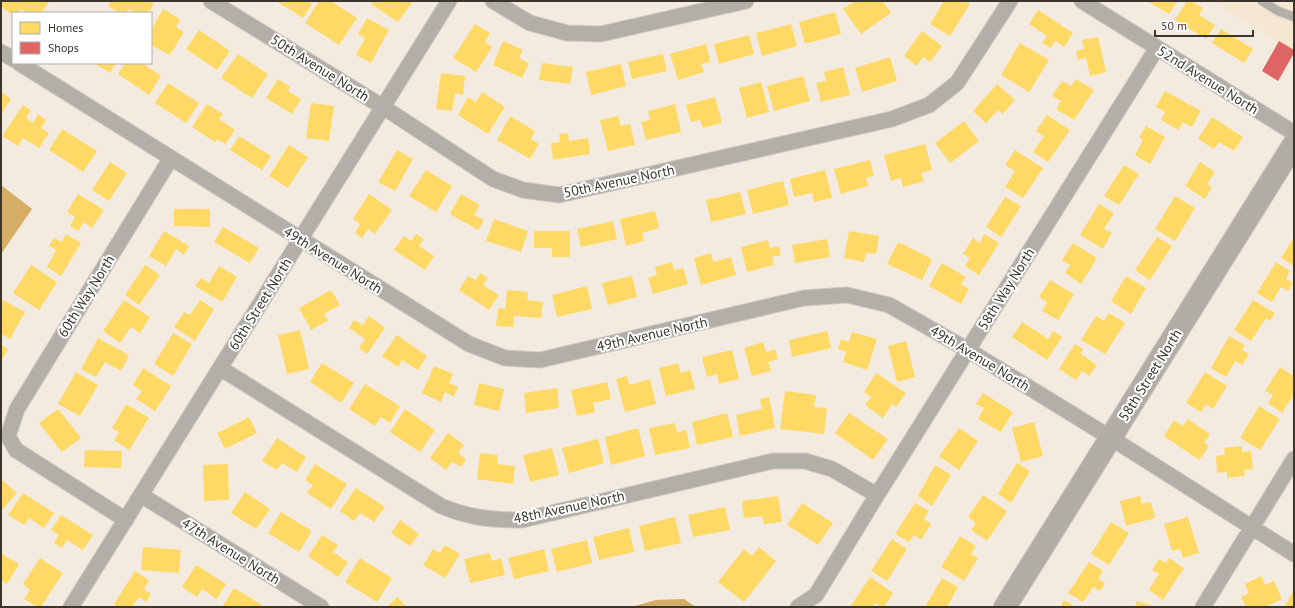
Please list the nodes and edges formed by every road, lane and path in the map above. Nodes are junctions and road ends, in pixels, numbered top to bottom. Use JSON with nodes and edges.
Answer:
{"nodes":[{"id":1,"x":212,"y":1,"type":"edge"},
{"id":2,"x":449,"y":1,"type":"edge"},
{"id":3,"x":493,"y":1,"type":"edge"},
{"id":4,"x":746,"y":1,"type":"edge"},
{"id":5,"x":1010,"y":1,"type":"edge"},
{"id":6,"x":1082,"y":1,"type":"edge"},
{"id":7,"x":1262,"y":1,"type":"edge"},
{"id":8,"x":1294,"y":17,"type":"edge"},
{"id":9,"x":1157,"y":48,"type":"junction"},
{"id":10,"x":1,"y":52,"type":"edge"},
{"id":11,"x":12,"y":58,"type":"edge"},
{"id":12,"x":21,"y":64,"type":"edge"},
{"id":13,"x":383,"y":107,"type":"junction"},
{"id":14,"x":1294,"y":133,"type":"edge"},
{"id":15,"x":1294,"y":144,"type":"edge"},
{"id":16,"x":171,"y":158,"type":"junction"},
{"id":17,"x":300,"y":240,"type":"junction"},
{"id":18,"x":968,"y":350,"type":"junction"},
{"id":19,"x":220,"y":368,"type":"junction"},
{"id":20,"x":1111,"y":438,"type":"junction"},
{"id":21,"x":1294,"y":459,"type":"edge"},
{"id":22,"x":140,"y":495,"type":"junction"},
{"id":23,"x":877,"y":495,"type":"junction"},
{"id":24,"x":126,"y":520,"type":"junction"},
{"id":25,"x":1251,"y":528,"type":"junction"},
{"id":26,"x":1294,"y":554,"type":"edge"},
{"id":27,"x":71,"y":607,"type":"edge"},
{"id":28,"x":321,"y":607,"type":"edge"},
{"id":29,"x":798,"y":607,"type":"edge"},
{"id":30,"x":1005,"y":607,"type":"edge"},
{"id":31,"x":1203,"y":607,"type":"edge"}],
"edges":[{"from":1,"to":13,"type":"street","name":"50th Avenue North"},
{"from":2,"to":13,"type":"street","name":"60th Street North"},
{"from":3,"to":4,"type":"street"},
{"from":5,"to":13,"type":"street","name":"50th Avenue North"},
{"from":6,"to":9,"type":"street","name":"52nd Avenue North"},
{"from":7,"to":8,"type":"lane"},
{"from":9,"to":14,"type":"street","name":"52nd Avenue North"},
{"from":9,"to":18,"type":"street","name":"58th Way North"},
{"from":10,"to":11,"type":"street"},
{"from":12,"to":16,"type":"street","name":"49th Avenue North"},
{"from":13,"to":17,"type":"street","name":"60th Street North"},
{"from":15,"to":20,"type":"street","name":"58th Street North"},
{"from":16,"to":17,"type":"street","name":"49th Avenue North"},
{"from":16,"to":24,"type":"street","name":"60th Way North"},
{"from":17,"to":18,"type":"street","name":"49th Avenue North"},
{"from":17,"to":19,"type":"street","name":"60th Street North"},
{"from":18,"to":20,"type":"street","name":"49th Avenue North"},
{"from":18,"to":23,"type":"street","name":"58th Way North"},
{"from":19,"to":22,"type":"street","name":"60th Street North"},
{"from":19,"to":23,"type":"street","name":"48th Avenue North"},
{"from":20,"to":25,"type":"street","name":"49th Avenue North"},
{"from":20,"to":30,"type":"street","name":"58th Street North"},
{"from":21,"to":25,"type":"street"},
{"from":22,"to":24,"type":"street","name":"60th Street North"},
{"from":22,"to":28,"type":"street","name":"47th Avenue North"},
{"from":23,"to":29,"type":"street","name":"58th Way North"},
{"from":24,"to":27,"type":"street","name":"60th Street North"},
{"from":25,"to":26,"type":"street","name":"49th Avenue North"},
{"from":25,"to":31,"type":"street"}]}
